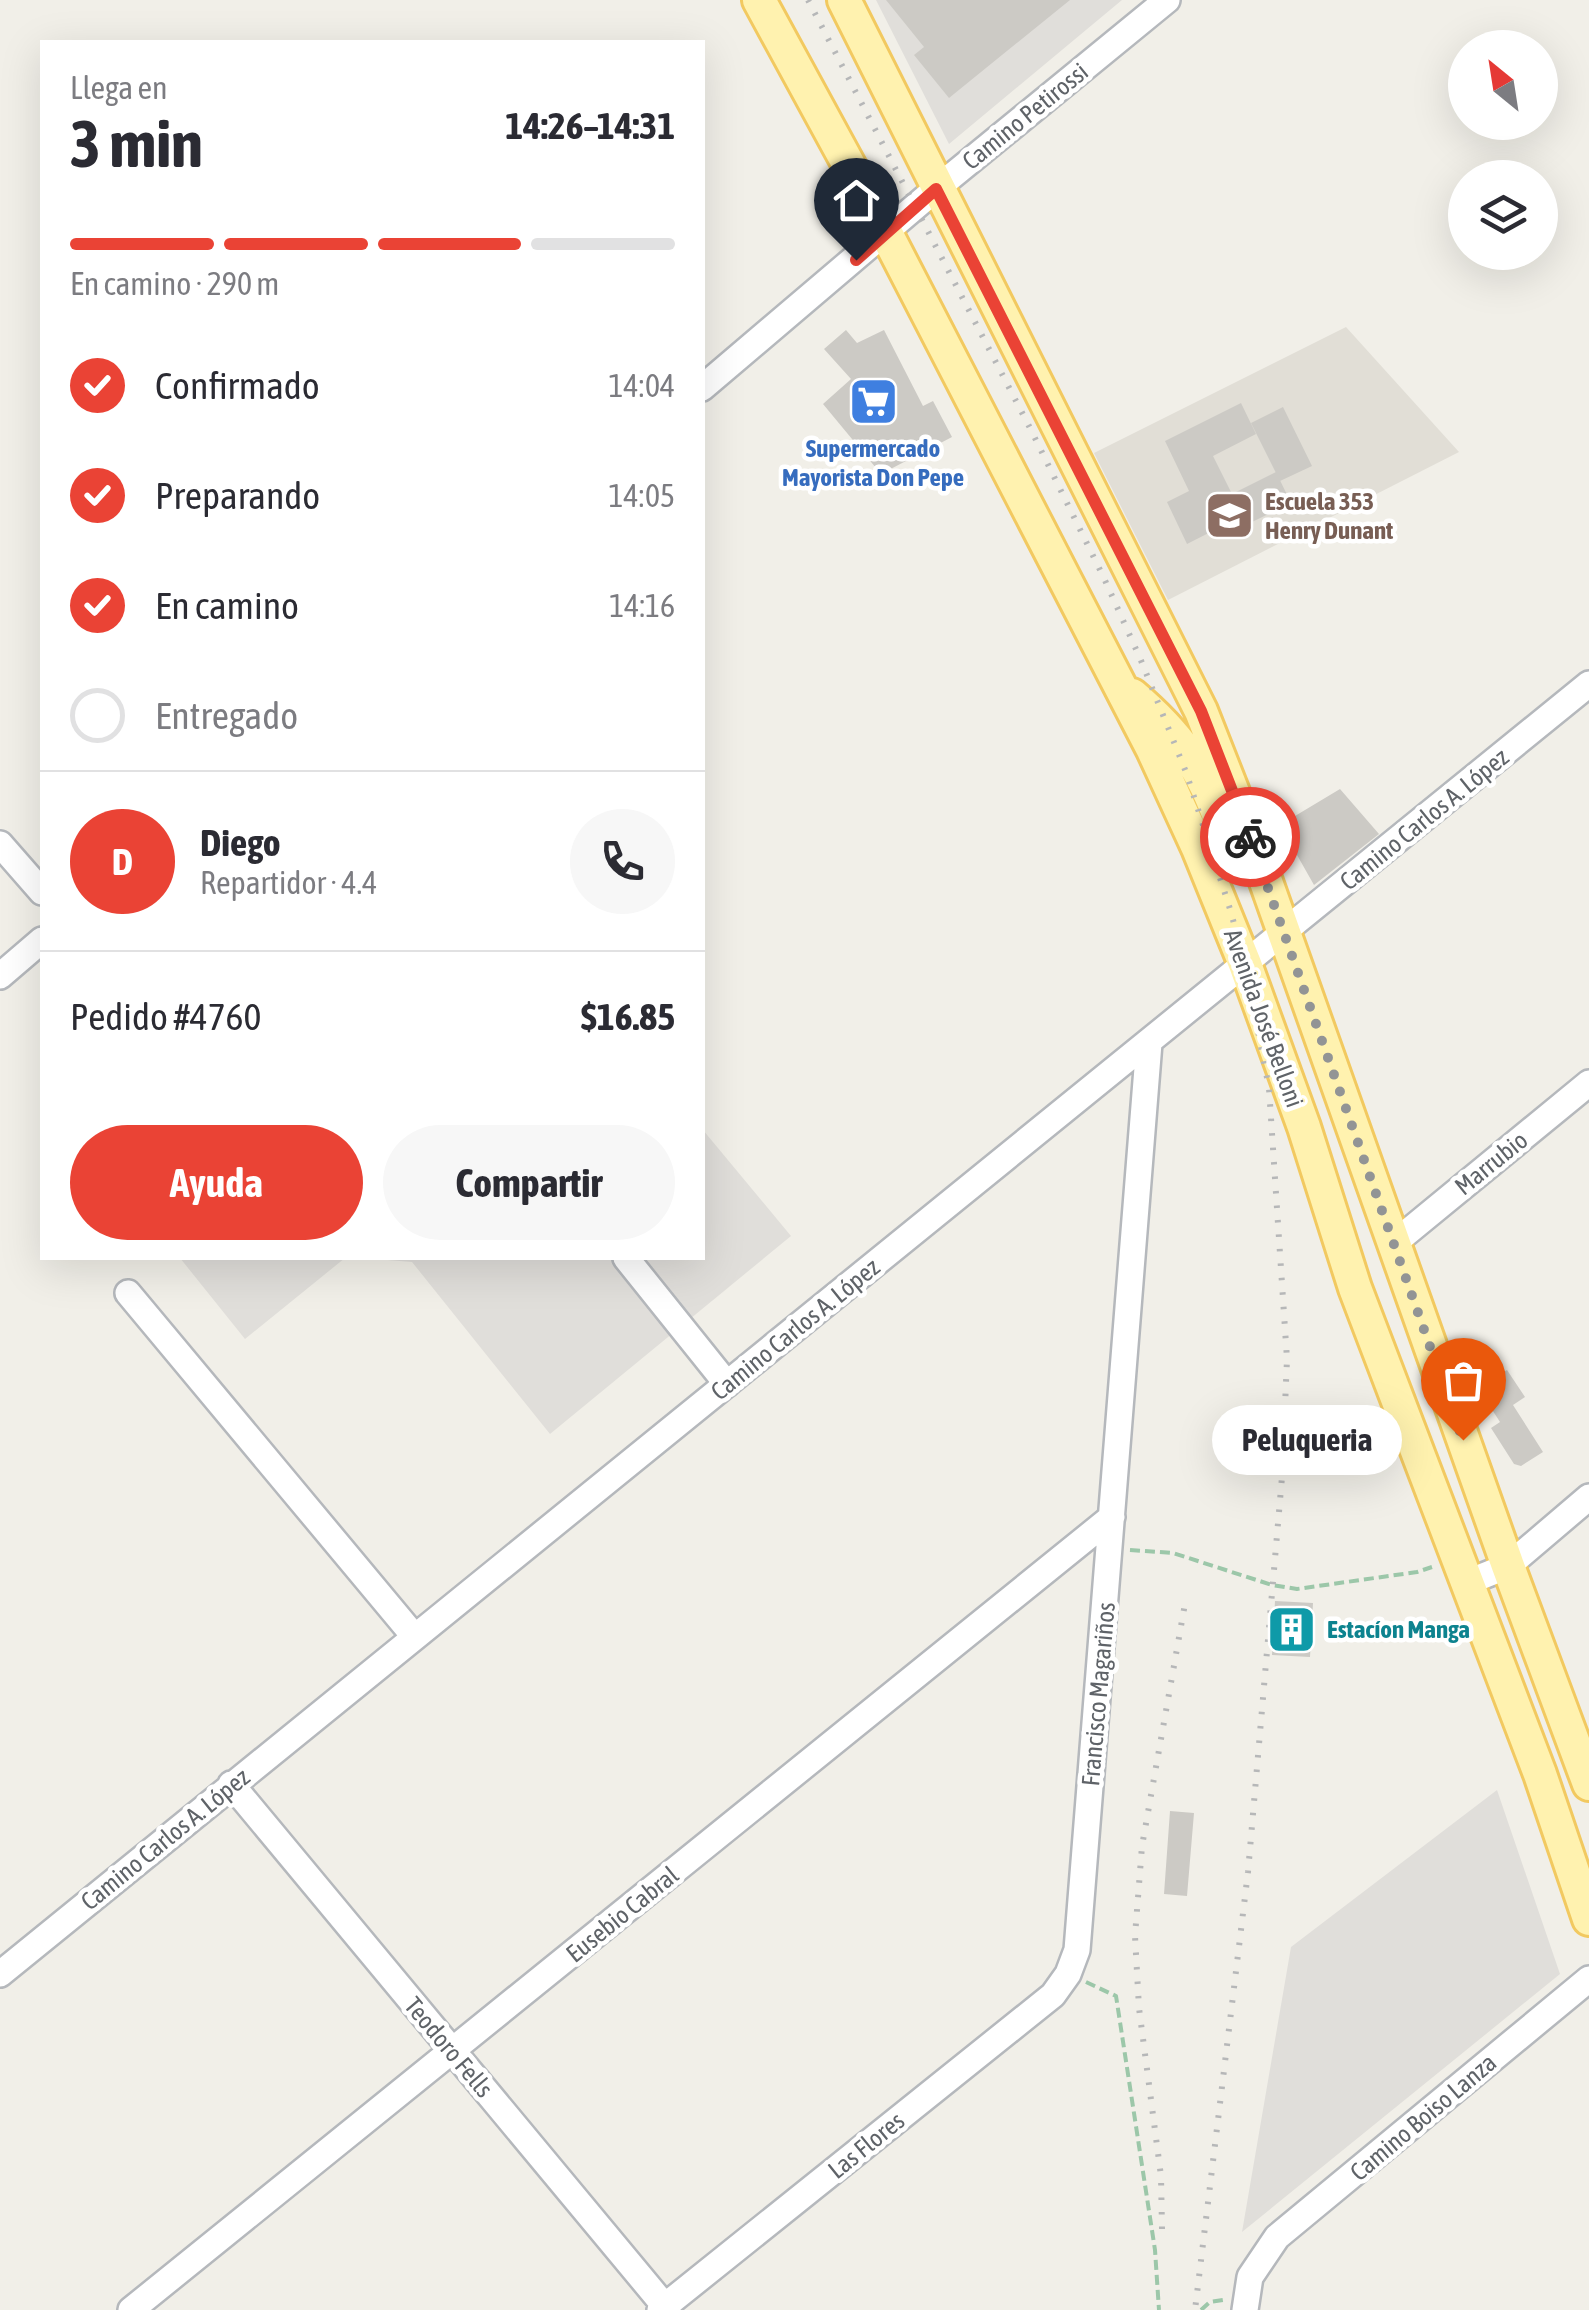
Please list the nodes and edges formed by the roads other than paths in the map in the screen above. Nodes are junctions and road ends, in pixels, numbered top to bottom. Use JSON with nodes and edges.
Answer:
{"nodes":[{"id":1,"x":758,"y":0,"type":"edge"},
{"id":2,"x":844,"y":0,"type":"edge"},
{"id":3,"x":1166,"y":0,"type":"edge"},
{"id":4,"x":936,"y":189,"type":"junction"},
{"id":5,"x":887,"y":234,"type":"junction"},
{"id":6,"x":705,"y":386,"type":"edge"},
{"id":7,"x":1116,"y":681,"type":"junction"},
{"id":8,"x":1589,"y":684,"type":"edge"},
{"id":9,"x":0,"y":844,"type":"edge"},
{"id":10,"x":40,"y":890,"type":"edge"},
{"id":11,"x":1283,"y":934,"type":"junction"},
{"id":12,"x":40,"y":942,"type":"edge"},
{"id":13,"x":1245,"y":964,"type":"junction"},
{"id":14,"x":0,"y":976,"type":"edge"},
{"id":15,"x":1148,"y":1043,"type":"junction"},
{"id":16,"x":1589,"y":1083,"type":"edge"},
{"id":17,"x":1355,"y":1132,"type":"junction"},
{"id":18,"x":1393,"y":1244,"type":"junction"},
{"id":19,"x":628,"y":1260,"type":"edge"},
{"id":20,"x":128,"y":1293,"type":"dead end"},
{"id":21,"x":727,"y":1384,"type":"junction"},
{"id":22,"x":1589,"y":1497,"type":"edge"},
{"id":23,"x":1112,"y":1517,"type":"junction"},
{"id":24,"x":1508,"y":1566,"type":"junction"},
{"id":25,"x":1468,"y":1582,"type":"junction"},
{"id":26,"x":414,"y":1636,"type":"junction"},
{"id":27,"x":1540,"y":1774,"type":"junction"},
{"id":28,"x":231,"y":1784,"type":"junction"},
{"id":29,"x":1589,"y":1784,"type":"edge"},
{"id":30,"x":1589,"y":1863,"type":"edge"},
{"id":31,"x":1589,"y":1919,"type":"edge"},
{"id":32,"x":0,"y":1974,"type":"edge"},
{"id":33,"x":1068,"y":1974,"type":"joint"},
{"id":34,"x":1589,"y":1978,"type":"edge"},
{"id":35,"x":452,"y":2051,"type":"junction"},
{"id":36,"x":664,"y":2308,"type":"edge"},
{"id":37,"x":131,"y":2310,"type":"edge"},
{"id":38,"x":1245,"y":2310,"type":"edge"}],
"edges":[{"from":1,"to":5,"type":"main road","name":"Avenida José Belloni"},
{"from":2,"to":4,"type":"main road","name":"Avenida José Belloni"},
{"from":3,"to":4,"type":"street","name":"Camino Petirossi"},
{"from":4,"to":5,"type":"street","name":"Camino Petirossi"},
{"from":4,"to":11,"type":"main road","name":"Avenida José Belloni"},
{"from":5,"to":6,"type":"street","name":"Camino Petirossi"},
{"from":5,"to":7,"type":"main road","name":"Avenida José Belloni"},
{"from":7,"to":11,"type":"main road"},
{"from":7,"to":13,"type":"main road","name":"Avenida José Belloni"},
{"from":8,"to":11,"type":"street","name":"Camino Carlos A. López"},
{"from":9,"to":10,"type":"street"},
{"from":11,"to":13,"type":"street","name":"Camino Carlos A. López"},
{"from":11,"to":17,"type":"main road","name":"Avenida José Belloni"},
{"from":12,"to":14,"type":"street"},
{"from":13,"to":15,"type":"street","name":"Camino Carlos A. López"},
{"from":13,"to":17,"type":"main road"},
{"from":13,"to":25,"type":"main road","name":"Avenida José Belloni"},
{"from":15,"to":21,"type":"street","name":"Camino Carlos A. López"},
{"from":15,"to":23,"type":"street","name":"Francisco Magariños"},
{"from":16,"to":18,"type":"street","name":"Marrubio"},
{"from":17,"to":18,"type":"main road","name":"Avenida José Belloni"},
{"from":18,"to":24,"type":"main road","name":"Avenida José Belloni"},
{"from":19,"to":21,"type":"street"},
{"from":20,"to":26,"type":"street"},
{"from":21,"to":26,"type":"street","name":"Camino Carlos A. López"},
{"from":22,"to":24,"type":"street"},
{"from":23,"to":33,"type":"street","name":"Francisco Magariños"},
{"from":23,"to":35,"type":"street","name":"Eusebio Cabral"},
{"from":24,"to":25,"type":"street"},
{"from":24,"to":29,"type":"main road","name":"Avenida José Belloni"},
{"from":25,"to":27,"type":"main road","name":"Avenida José Belloni"},
{"from":26,"to":28,"type":"street","name":"Camino Carlos A. López"},
{"from":27,"to":30,"type":"main road"},
{"from":27,"to":31,"type":"main road","name":"Avenida José Belloni"},
{"from":28,"to":32,"type":"street","name":"Camino Carlos A. López"},
{"from":28,"to":35,"type":"street","name":"Teodoro Fells"},
{"from":33,"to":36,"type":"street","name":"Las Flores"},
{"from":34,"to":38,"type":"street","name":"Camino Boiso Lanza"},
{"from":35,"to":36,"type":"street","name":"Teodoro Fells"},
{"from":35,"to":37,"type":"street","name":"Eusebio Cabral"}]}
